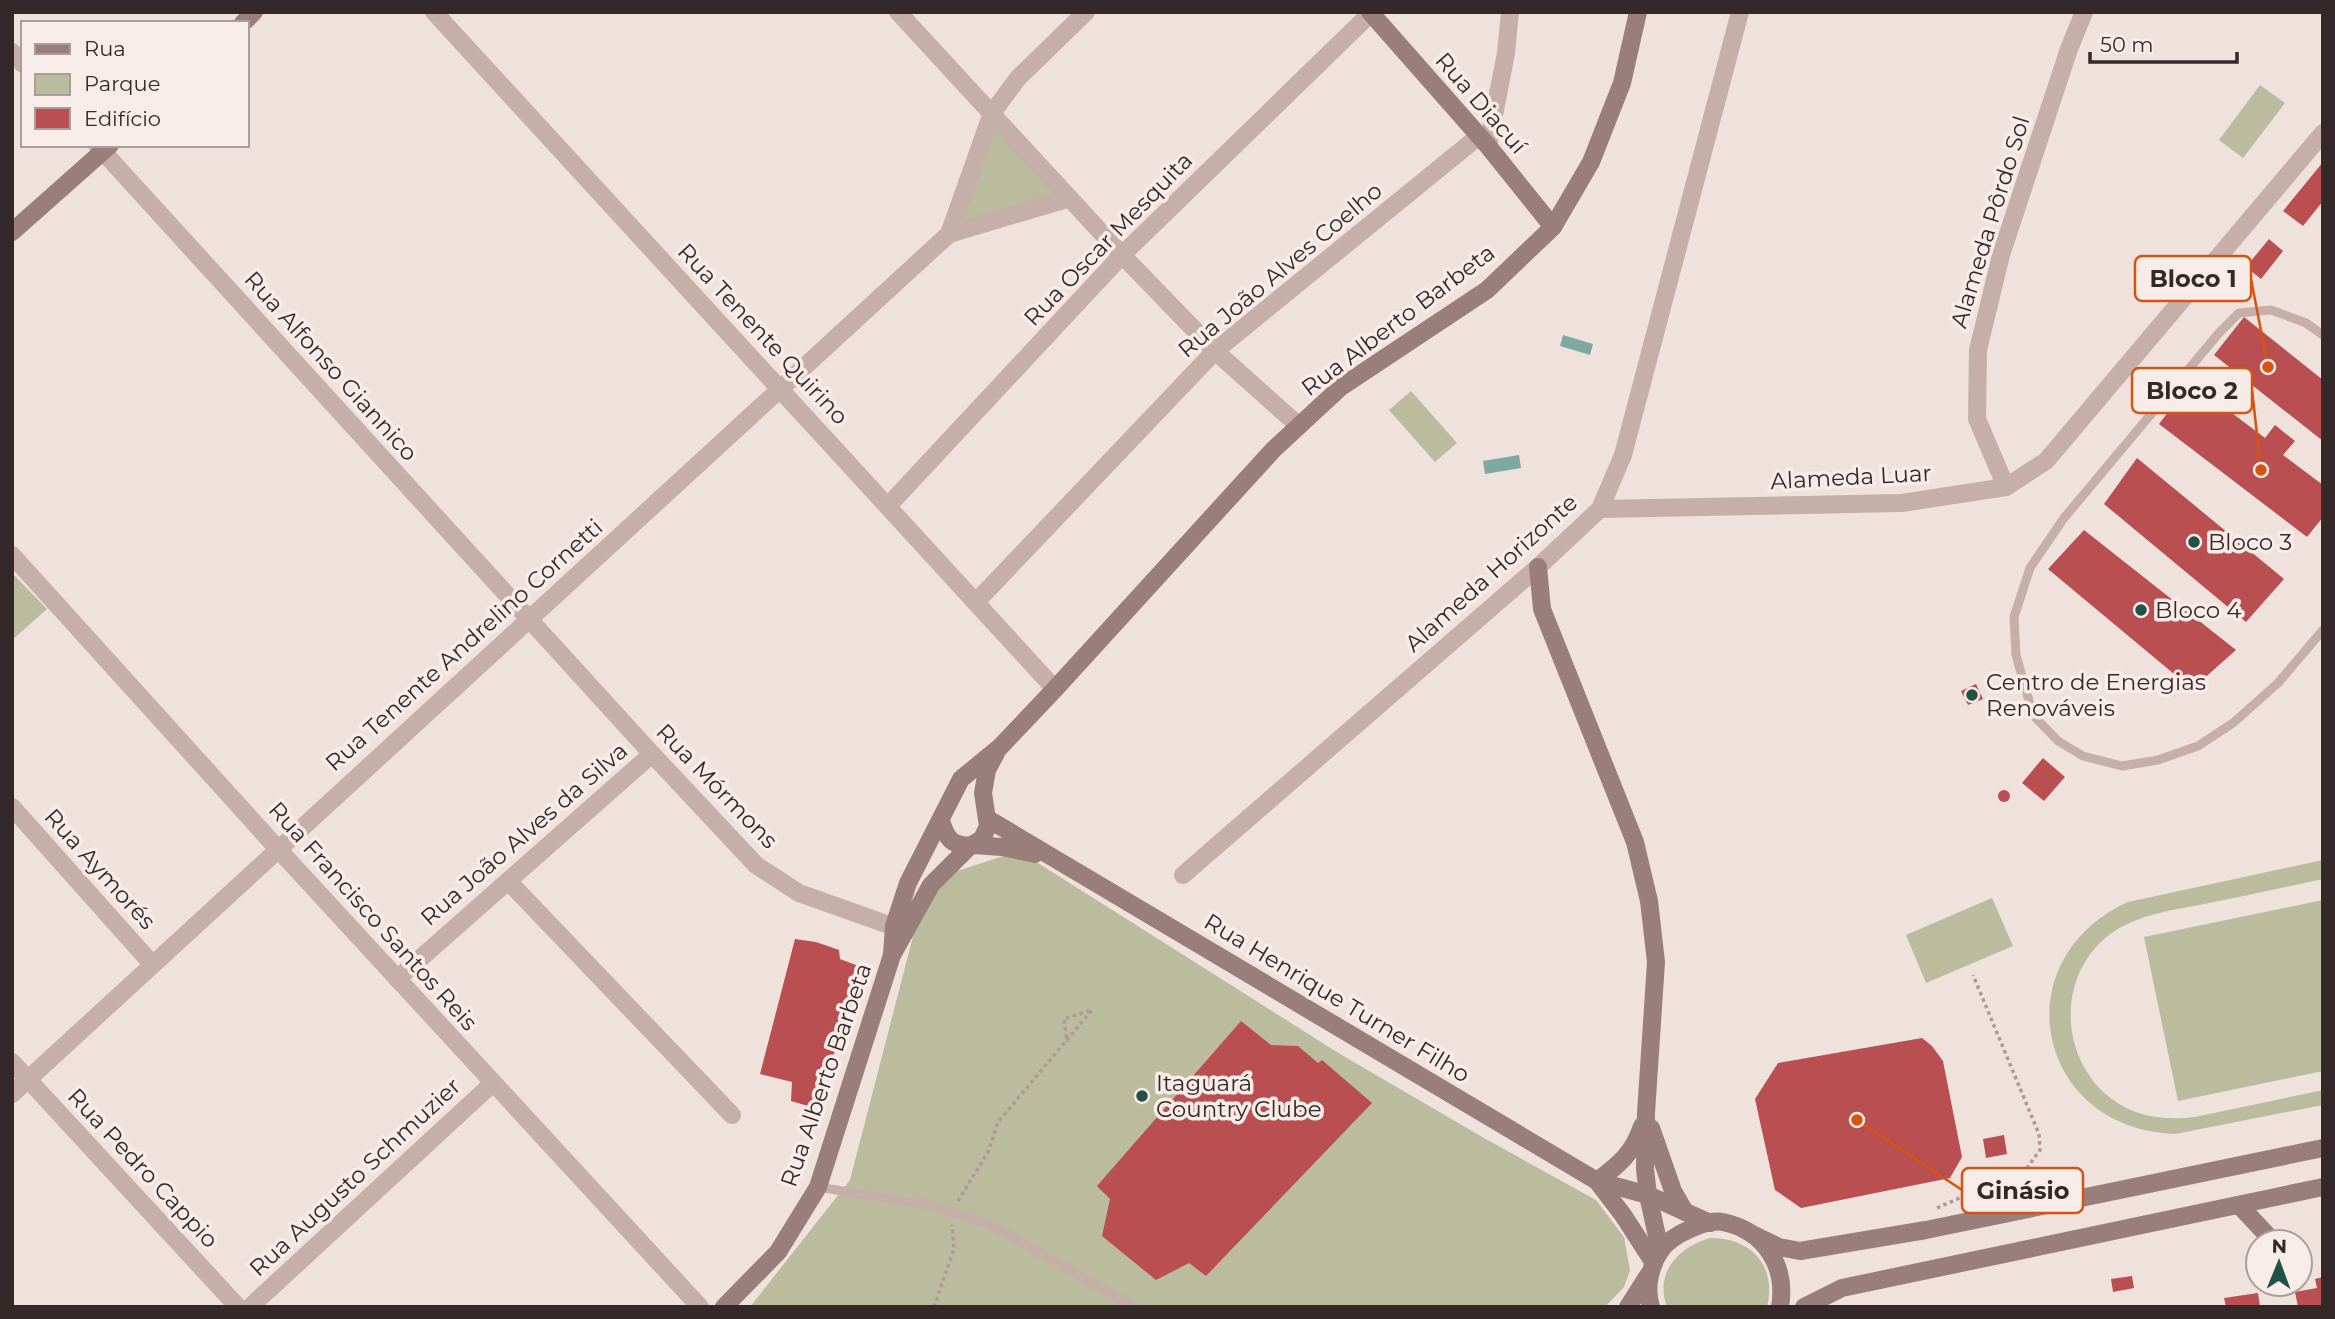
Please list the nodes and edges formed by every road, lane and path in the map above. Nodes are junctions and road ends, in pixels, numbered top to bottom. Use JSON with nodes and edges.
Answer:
{"nodes":[{"id":1,"x":434,"y":12,"type":"edge"},
{"id":2,"x":898,"y":12,"type":"edge"},
{"id":3,"x":1086,"y":12,"type":"edge"},
{"id":4,"x":1510,"y":12,"type":"edge"},
{"id":5,"x":1638,"y":12,"type":"edge"},
{"id":6,"x":1740,"y":12,"type":"edge"},
{"id":7,"x":2084,"y":12,"type":"edge"},
{"id":8,"x":1370,"y":13,"type":"edge"},
{"id":9,"x":992,"y":113,"type":"junction"},
{"id":10,"x":2323,"y":133,"type":"edge"},
{"id":11,"x":1483,"y":141,"type":"junction"},
{"id":12,"x":103,"y":147,"type":"edge"},
{"id":13,"x":1070,"y":198,"type":"junction"},
{"id":14,"x":1553,"y":227,"type":"junction"},
{"id":15,"x":12,"y":232,"type":"edge"},
{"id":16,"x":949,"y":234,"type":"junction"},
{"id":17,"x":1122,"y":255,"type":"junction"},
{"id":18,"x":2323,"y":335,"type":"edge"},
{"id":19,"x":1215,"y":351,"type":"junction"},
{"id":20,"x":780,"y":389,"type":"junction"},
{"id":21,"x":1299,"y":426,"type":"junction"},
{"id":22,"x":2006,"y":487,"type":"junction"},
{"id":23,"x":888,"y":506,"type":"junction"},
{"id":24,"x":1600,"y":509,"type":"junction"},
{"id":25,"x":12,"y":555,"type":"edge"},
{"id":26,"x":1538,"y":567,"type":"junction"},
{"id":27,"x":976,"y":602,"type":"junction"},
{"id":28,"x":528,"y":619,"type":"junction"},
{"id":29,"x":2323,"y":630,"type":"edge"},
{"id":30,"x":1055,"y":689,"type":"junction"},
{"id":31,"x":1000,"y":747,"type":"junction"},
{"id":32,"x":652,"y":754,"type":"junction"},
{"id":33,"x":12,"y":807,"type":"edge"},
{"id":34,"x":944,"y":815,"type":"junction"},
{"id":35,"x":988,"y":818,"type":"junction"},
{"id":36,"x":972,"y":845,"type":"junction"},
{"id":37,"x":278,"y":849,"type":"junction"},
{"id":38,"x":1052,"y":859,"type":"junction"},
{"id":39,"x":1184,"y":876,"type":"dead end"},
{"id":40,"x":508,"y":881,"type":"junction"},
{"id":41,"x":901,"y":929,"type":"junction"},
{"id":42,"x":152,"y":964,"type":"junction"},
{"id":43,"x":1973,"y":975,"type":"dead end"},
{"id":44,"x":397,"y":979,"type":"junction"},
{"id":45,"x":1067,"y":1042,"type":"junction"},
{"id":46,"x":12,"y":1062,"type":"edge"},
{"id":47,"x":28,"y":1079,"type":"junction"},
{"id":48,"x":493,"y":1083,"type":"junction"},
{"id":49,"x":12,"y":1094,"type":"edge"},
{"id":50,"x":1646,"y":1113,"type":"junction"},
{"id":51,"x":732,"y":1115,"type":"dead end"},
{"id":52,"x":2323,"y":1149,"type":"edge"},
{"id":53,"x":1597,"y":1181,"type":"junction"},
{"id":54,"x":818,"y":1187,"type":"junction"},
{"id":55,"x":2323,"y":1187,"type":"edge"},
{"id":56,"x":1648,"y":1195,"type":"junction"},
{"id":57,"x":2239,"y":1205,"type":"junction"},
{"id":58,"x":1929,"y":1211,"type":"dead end"},
{"id":59,"x":952,"y":1212,"type":"junction"},
{"id":60,"x":1685,"y":1212,"type":"junction"},
{"id":61,"x":1710,"y":1223,"type":"junction"},
{"id":62,"x":2261,"y":1228,"type":"edge"},
{"id":63,"x":1752,"y":1234,"type":"junction"},
{"id":64,"x":1655,"y":1262,"type":"junction"},
{"id":65,"x":238,"y":1307,"type":"edge"},
{"id":66,"x":250,"y":1307,"type":"edge"},
{"id":67,"x":700,"y":1307,"type":"edge"},
{"id":68,"x":724,"y":1307,"type":"edge"},
{"id":69,"x":934,"y":1307,"type":"edge"},
{"id":70,"x":1134,"y":1307,"type":"edge"},
{"id":71,"x":1628,"y":1307,"type":"edge"},
{"id":72,"x":1651,"y":1307,"type":"edge"},
{"id":73,"x":1780,"y":1307,"type":"edge"},
{"id":74,"x":1804,"y":1307,"type":"edge"}],
"edges":[{"from":1,"to":20,"type":"street","name":"Rua Tenente Quirino"},
{"from":2,"to":9,"type":"street"},
{"from":3,"to":9,"type":"street"},
{"from":4,"to":11,"type":"street"},
{"from":5,"to":14,"type":"main road","name":"Rua Alberto Barbeta"},
{"from":6,"to":24,"type":"street","name":"Alameda Horizonte"},
{"from":7,"to":22,"type":"street","name":"Alameda Pôrdo Sol"},
{"from":8,"to":11,"type":"main road","name":"Rua Diacuí"},
{"from":8,"to":17,"type":"street","name":"Rua Oscar Mesquita"},
{"from":9,"to":13,"type":"street"},
{"from":9,"to":16,"type":"street"},
{"from":10,"to":22,"type":"street","name":"Alameda Luar"},
{"from":11,"to":14,"type":"main road","name":"Rua Diacuí"},
{"from":11,"to":19,"type":"street","name":"Rua João Alves Coelho"},
{"from":12,"to":15,"type":"main road"},
{"from":12,"to":28,"type":"street","name":"Rua Alfonso Giannico"},
{"from":13,"to":16,"type":"street"},
{"from":13,"to":17,"type":"street"},
{"from":14,"to":21,"type":"main road","name":"Rua Alberto Barbeta"},
{"from":16,"to":20,"type":"street","name":"Rua Tenente Andrelino Cornetti"},
{"from":17,"to":19,"type":"street"},
{"from":17,"to":23,"type":"street","name":"Rua Oscar Mesquita"},
{"from":18,"to":29,"type":"lane"},
{"from":19,"to":21,"type":"street"},
{"from":19,"to":27,"type":"street","name":"Rua João Alves Coelho"},
{"from":20,"to":23,"type":"street","name":"Rua Tenente Quirino"},
{"from":20,"to":28,"type":"street","name":"Rua Tenente Andrelino Cornetti"},
{"from":21,"to":30,"type":"main road","name":"Rua Alberto Barbeta"},
{"from":22,"to":24,"type":"street","name":"Alameda Luar"},
{"from":23,"to":27,"type":"street","name":"Rua Tenente Quirino"},
{"from":24,"to":26,"type":"street","name":"Alameda Horizonte"},
{"from":25,"to":37,"type":"street","name":"Rua Francisco Santos Reis"},
{"from":26,"to":39,"type":"street","name":"Alameda Horizonte"},
{"from":26,"to":50,"type":"main road"},
{"from":27,"to":30,"type":"street","name":"Rua Tenente Quirino"},
{"from":28,"to":32,"type":"street","name":"Rua Mórmons"},
{"from":28,"to":37,"type":"street","name":"Rua Tenente Andrelino Cornetti"},
{"from":30,"to":31,"type":"main road","name":"Rua Alberto Barbeta"},
{"from":31,"to":34,"type":"main road"},
{"from":31,"to":35,"type":"main road"},
{"from":32,"to":40,"type":"street","name":"Rua João Alves da Silva"},
{"from":32,"to":41,"type":"street","name":"Rua Mórmons"},
{"from":33,"to":42,"type":"street","name":"Rua Aymorés"},
{"from":34,"to":35,"type":"main road"},
{"from":34,"to":36,"type":"main road"},
{"from":34,"to":41,"type":"main road"},
{"from":35,"to":36,"type":"main road"},
{"from":35,"to":38,"type":"main road"},
{"from":36,"to":38,"type":"main road"},
{"from":36,"to":41,"type":"main road"},
{"from":37,"to":42,"type":"street","name":"Rua Tenente Andrelino Cornetti"},
{"from":37,"to":44,"type":"street","name":"Rua Francisco Santos Reis"},
{"from":38,"to":53,"type":"main road","name":"Rua Henrique Turner Filho"},
{"from":40,"to":44,"type":"street","name":"Rua João Alves da Silva"},
{"from":40,"to":51,"type":"street"},
{"from":41,"to":54,"type":"main road","name":"Rua Alberto Barbeta"},
{"from":42,"to":47,"type":"street","name":"Rua Tenente Andrelino Cornetti"},
{"from":43,"to":58,"type":"path"},
{"from":44,"to":48,"type":"street","name":"Rua Francisco Santos Reis"},
{"from":45,"to":45,"type":"path"},
{"from":45,"to":59,"type":"path"},
{"from":46,"to":47,"type":"street","name":"Rua Pedro Cappio"},
{"from":47,"to":49,"type":"street","name":"Rua Tenente Andrelino Cornetti"},
{"from":47,"to":65,"type":"street","name":"Rua Pedro Cappio"},
{"from":48,"to":66,"type":"street","name":"Rua Augusto Schmuzier"},
{"from":48,"to":67,"type":"street","name":"Rua Francisco Santos Reis"},
{"from":50,"to":53,"type":"main road"},
{"from":50,"to":56,"type":"main road"},
{"from":50,"to":60,"type":"main road"},
{"from":52,"to":63,"type":"main road","name":"Rua Henrique Turner Filho"},
{"from":53,"to":56,"type":"main road","name":"Rua Henrique Turner Filho"},
{"from":53,"to":64,"type":"main road","name":"Rua Henrique Turner Filho"},
{"from":54,"to":59,"type":"lane"},
{"from":54,"to":68,"type":"main road","name":"Rua Alberto Barbeta"},
{"from":55,"to":57,"type":"main road"},
{"from":56,"to":60,"type":"main road","name":"Rua Henrique Turner Filho"},
{"from":56,"to":64,"type":"main road"},
{"from":57,"to":62,"type":"main road"},
{"from":57,"to":74,"type":"main road"},
{"from":59,"to":69,"type":"path"},
{"from":59,"to":70,"type":"lane"},
{"from":60,"to":61,"type":"main road","name":"Rua Henrique Turner Filho"},
{"from":61,"to":63,"type":"main road","name":"Rua Henrique Turner Filho"},
{"from":61,"to":64,"type":"main road"},
{"from":63,"to":73,"type":"main road"},
{"from":64,"to":71,"type":"main road"},
{"from":64,"to":72,"type":"main road"}]}
